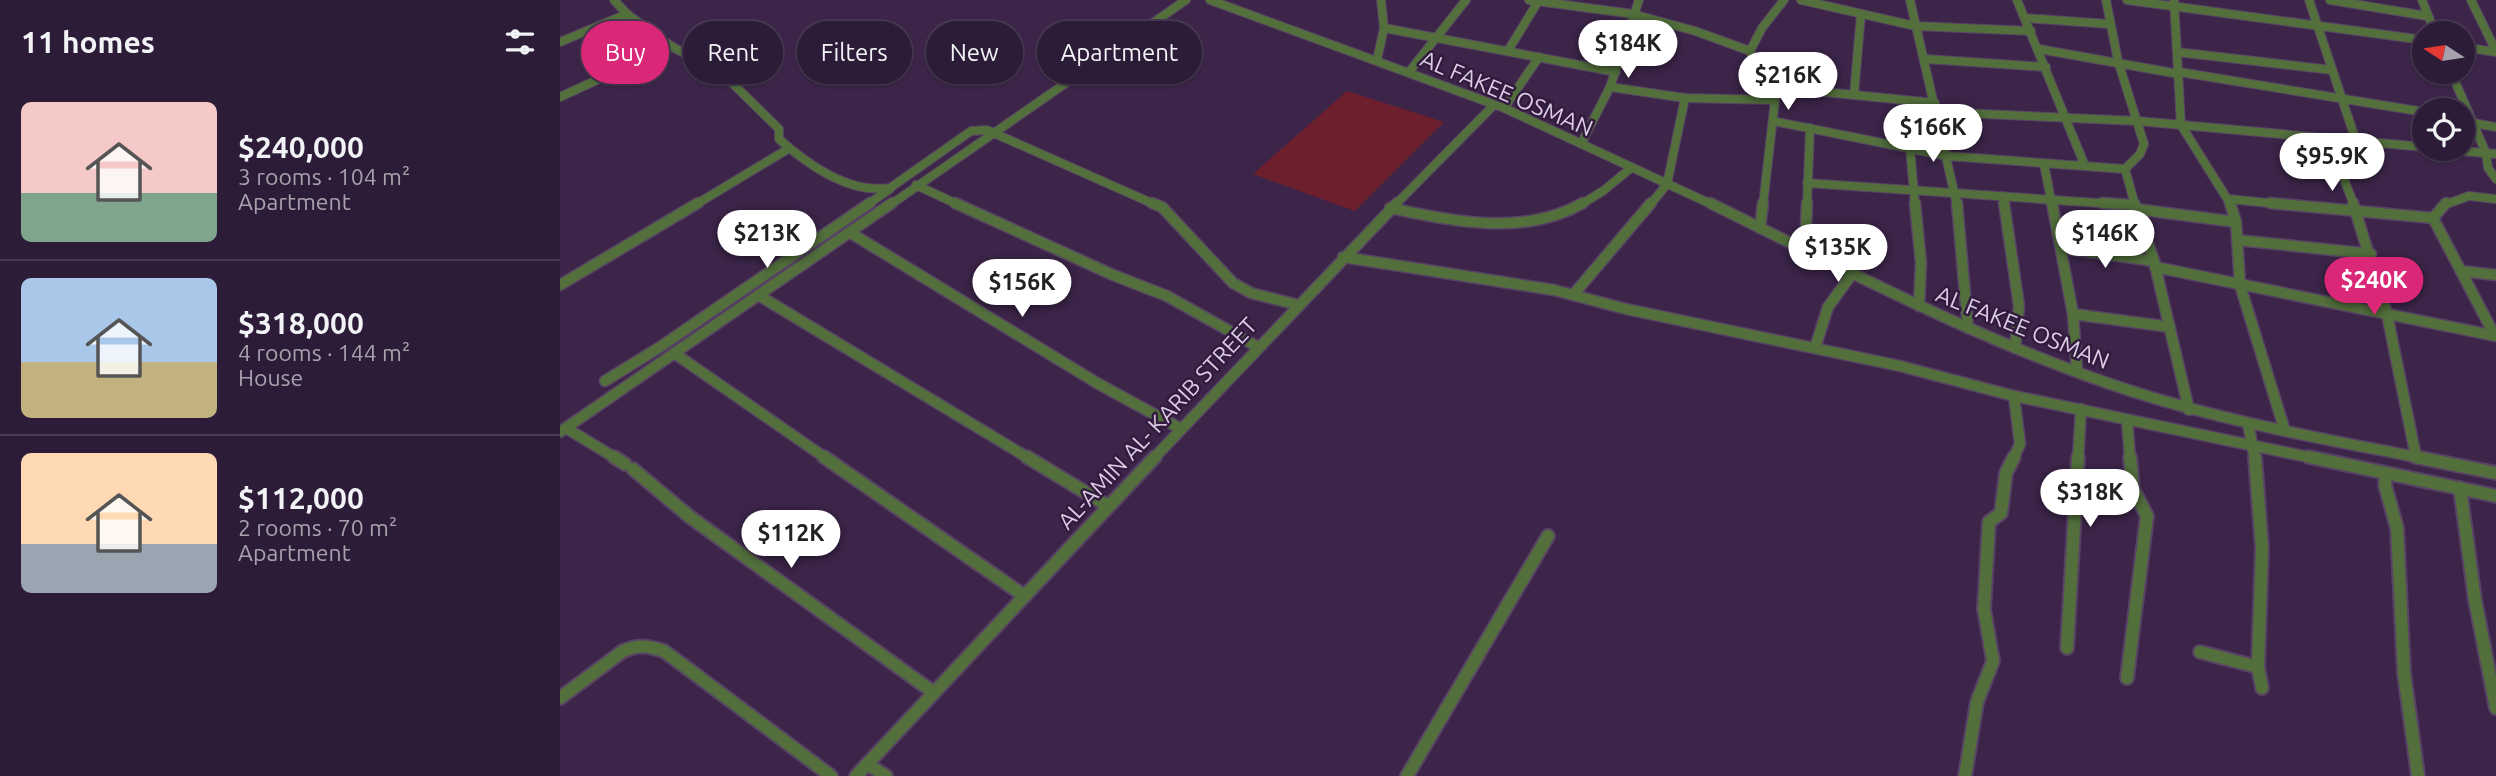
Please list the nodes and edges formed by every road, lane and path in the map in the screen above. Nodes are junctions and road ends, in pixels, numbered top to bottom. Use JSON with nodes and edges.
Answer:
{"nodes":[{"id":1,"x":614,"y":0,"type":"edge"},
{"id":2,"x":1186,"y":0,"type":"edge"},
{"id":3,"x":1210,"y":0,"type":"edge"},
{"id":4,"x":1245,"y":0,"type":"edge"},
{"id":5,"x":1381,"y":0,"type":"edge"},
{"id":6,"x":1466,"y":0,"type":"edge"},
{"id":7,"x":1529,"y":0,"type":"edge"},
{"id":8,"x":1639,"y":0,"type":"edge"},
{"id":9,"x":1783,"y":0,"type":"edge"},
{"id":10,"x":1801,"y":0,"type":"edge"},
{"id":11,"x":1910,"y":0,"type":"edge"},
{"id":12,"x":2017,"y":0,"type":"edge"},
{"id":13,"x":2106,"y":0,"type":"edge"},
{"id":14,"x":2127,"y":0,"type":"edge"},
{"id":15,"x":2309,"y":0,"type":"edge"},
{"id":16,"x":2330,"y":0,"type":"edge"},
{"id":17,"x":2422,"y":0,"type":"edge"},
{"id":18,"x":2471,"y":0,"type":"edge"},
{"id":19,"x":1539,"y":1,"type":"edge"},
{"id":20,"x":2174,"y":3,"type":"edge"},
{"id":21,"x":1235,"y":9,"type":"junction"},
{"id":22,"x":626,"y":14,"type":"junction"},
{"id":23,"x":1633,"y":14,"type":"junction"},
{"id":24,"x":1861,"y":14,"type":"junction"},
{"id":25,"x":2427,"y":16,"type":"junction"},
{"id":26,"x":2025,"y":18,"type":"junction"},
{"id":27,"x":2429,"y":21,"type":"edge"},
{"id":28,"x":2109,"y":24,"type":"junction"},
{"id":29,"x":2317,"y":24,"type":"junction"},
{"id":30,"x":1915,"y":26,"type":"junction"},
{"id":31,"x":1384,"y":28,"type":"junction"},
{"id":32,"x":2031,"y":31,"type":"junction"},
{"id":33,"x":1438,"y":37,"type":"junction"},
{"id":34,"x":2412,"y":38,"type":"edge"},
{"id":35,"x":560,"y":42,"type":"edge"},
{"id":36,"x":671,"y":46,"type":"junction"},
{"id":37,"x":2475,"y":49,"type":"edge"},
{"id":38,"x":1508,"y":50,"type":"junction"},
{"id":39,"x":2039,"y":50,"type":"junction"},
{"id":40,"x":1750,"y":51,"type":"junction"},
{"id":41,"x":2496,"y":51,"type":"edge"},
{"id":42,"x":2177,"y":52,"type":"junction"},
{"id":43,"x":1539,"y":57,"type":"junction"},
{"id":44,"x":1926,"y":59,"type":"junction"},
{"id":45,"x":1377,"y":60,"type":"junction"},
{"id":46,"x":2118,"y":61,"type":"junction"},
{"id":47,"x":2046,"y":67,"type":"junction"},
{"id":48,"x":2332,"y":70,"type":"junction"},
{"id":49,"x":1409,"y":72,"type":"junction"},
{"id":50,"x":1616,"y":72,"type":"junction"},
{"id":51,"x":2179,"y":73,"type":"junction"},
{"id":52,"x":1764,"y":86,"type":"junction"},
{"id":53,"x":1610,"y":87,"type":"junction"},
{"id":54,"x":1854,"y":95,"type":"junction"},
{"id":55,"x":560,"y":97,"type":"edge"},
{"id":56,"x":2340,"y":97,"type":"junction"},
{"id":57,"x":1685,"y":98,"type":"junction"},
{"id":58,"x":1774,"y":100,"type":"junction"},
{"id":59,"x":1499,"y":106,"type":"junction"},
{"id":60,"x":1937,"y":107,"type":"junction"},
{"id":61,"x":2412,"y":110,"type":"edge"},
{"id":62,"x":2064,"y":118,"type":"junction"},
{"id":63,"x":1773,"y":121,"type":"junction"},
{"id":64,"x":2138,"y":121,"type":"junction"},
{"id":65,"x":2475,"y":123,"type":"edge"},
{"id":66,"x":2181,"y":125,"type":"junction"},
{"id":67,"x":2475,"y":126,"type":"edge"},
{"id":68,"x":2496,"y":127,"type":"edge"},
{"id":69,"x":1810,"y":128,"type":"junction"},
{"id":70,"x":991,"y":132,"type":"junction"},
{"id":71,"x":2356,"y":141,"type":"junction"},
{"id":72,"x":1581,"y":144,"type":"junction"},
{"id":73,"x":2412,"y":146,"type":"edge"},
{"id":74,"x":1910,"y":147,"type":"junction"},
{"id":75,"x":788,"y":149,"type":"junction"},
{"id":76,"x":2491,"y":154,"type":"edge"},
{"id":77,"x":1947,"y":156,"type":"junction"},
{"id":78,"x":2044,"y":164,"type":"junction"},
{"id":79,"x":2085,"y":166,"type":"junction"},
{"id":80,"x":1631,"y":168,"type":"junction"},
{"id":81,"x":2125,"y":169,"type":"junction"},
{"id":82,"x":2342,"y":174,"type":"dead end"},
{"id":83,"x":2496,"y":179,"type":"edge"},
{"id":84,"x":1807,"y":183,"type":"junction"},
{"id":85,"x":916,"y":184,"type":"junction"},
{"id":86,"x":1667,"y":184,"type":"junction"},
{"id":87,"x":891,"y":188,"type":"junction"},
{"id":88,"x":1913,"y":191,"type":"junction"},
{"id":89,"x":1956,"y":195,"type":"junction"},
{"id":90,"x":2003,"y":196,"type":"junction"},
{"id":91,"x":2052,"y":198,"type":"junction"},
{"id":92,"x":2229,"y":199,"type":"junction"},
{"id":93,"x":2496,"y":199,"type":"edge"},
{"id":94,"x":2136,"y":207,"type":"junction"},
{"id":95,"x":1390,"y":208,"type":"junction"},
{"id":96,"x":2357,"y":210,"type":"junction"},
{"id":97,"x":2432,"y":218,"type":"junction"},
{"id":98,"x":2236,"y":222,"type":"junction"},
{"id":99,"x":1760,"y":228,"type":"junction"},
{"id":100,"x":849,"y":232,"type":"junction"},
{"id":101,"x":2237,"y":240,"type":"junction"},
{"id":102,"x":2061,"y":248,"type":"junction"},
{"id":103,"x":1805,"y":249,"type":"junction"},
{"id":104,"x":2371,"y":254,"type":"junction"},
{"id":105,"x":1343,"y":257,"type":"junction"},
{"id":106,"x":2155,"y":264,"type":"junction"},
{"id":107,"x":2461,"y":271,"type":"junction"},
{"id":108,"x":1852,"y":274,"type":"junction"},
{"id":109,"x":2496,"y":275,"type":"edge"},
{"id":110,"x":560,"y":285,"type":"edge"},
{"id":111,"x":2239,"y":285,"type":"junction"},
{"id":112,"x":758,"y":295,"type":"junction"},
{"id":113,"x":1573,"y":295,"type":"junction"},
{"id":114,"x":1298,"y":305,"type":"junction"},
{"id":115,"x":1919,"y":306,"type":"junction"},
{"id":116,"x":2073,"y":314,"type":"junction"},
{"id":117,"x":2390,"y":317,"type":"junction"},
{"id":118,"x":2170,"y":327,"type":"junction"},
{"id":119,"x":1968,"y":328,"type":"junction"},
{"id":120,"x":2496,"y":336,"type":"edge"},
{"id":121,"x":1258,"y":347,"type":"junction"},
{"id":122,"x":1815,"y":348,"type":"junction"},
{"id":123,"x":2015,"y":348,"type":"junction"},
{"id":124,"x":674,"y":353,"type":"junction"},
{"id":125,"x":2077,"y":371,"type":"junction"},
{"id":126,"x":605,"y":381,"type":"dead end"},
{"id":127,"x":2014,"y":396,"type":"junction"},
{"id":128,"x":2081,"y":409,"type":"junction"},
{"id":129,"x":2189,"y":410,"type":"junction"},
{"id":130,"x":2127,"y":420,"type":"junction"},
{"id":131,"x":2248,"y":424,"type":"junction"},
{"id":132,"x":1181,"y":429,"type":"junction"},
{"id":133,"x":563,"y":430,"type":"edge"},
{"id":134,"x":2285,"y":431,"type":"junction"},
{"id":135,"x":2249,"y":444,"type":"junction"},
{"id":136,"x":2416,"y":457,"type":"junction"},
{"id":137,"x":2440,"y":462,"type":"junction"},
{"id":138,"x":2386,"y":473,"type":"junction"},
{"id":139,"x":2496,"y":473,"type":"edge"},
{"id":140,"x":2444,"y":485,"type":"junction"},
{"id":141,"x":2459,"y":488,"type":"junction"},
{"id":142,"x":2496,"y":496,"type":"edge"},
{"id":143,"x":1108,"y":506,"type":"junction"},
{"id":144,"x":1548,"y":536,"type":"dead end"},
{"id":145,"x":1023,"y":595,"type":"junction"},
{"id":146,"x":2067,"y":648,"type":"dead end"},
{"id":147,"x":2200,"y":652,"type":"dead end"},
{"id":148,"x":2258,"y":667,"type":"junction"},
{"id":149,"x":2127,"y":678,"type":"dead end"},
{"id":150,"x":2262,"y":688,"type":"dead end"},
{"id":151,"x":933,"y":692,"type":"junction"},
{"id":152,"x":560,"y":698,"type":"edge"},
{"id":153,"x":2496,"y":708,"type":"edge"},
{"id":154,"x":867,"y":764,"type":"junction"},
{"id":155,"x":831,"y":776,"type":"edge"},
{"id":156,"x":856,"y":776,"type":"edge"},
{"id":157,"x":886,"y":776,"type":"edge"},
{"id":158,"x":1407,"y":776,"type":"edge"},
{"id":159,"x":1965,"y":776,"type":"edge"},
{"id":160,"x":2418,"y":776,"type":"edge"}],
"edges":[{"from":1,"to":22,"type":"street"},
{"from":2,"to":70,"type":"street"},
{"from":3,"to":21,"type":"street","name":"AL FAKEE OSMAN"},
{"from":4,"to":21,"type":"street"},
{"from":5,"to":31,"type":"street"},
{"from":6,"to":33,"type":"street"},
{"from":7,"to":19,"type":"street"},
{"from":8,"to":23,"type":"street"},
{"from":9,"to":40,"type":"street"},
{"from":10,"to":24,"type":"street"},
{"from":11,"to":30,"type":"street"},
{"from":12,"to":26,"type":"street"},
{"from":13,"to":28,"type":"street"},
{"from":14,"to":20,"type":"street"},
{"from":15,"to":29,"type":"street"},
{"from":16,"to":25,"type":"street"},
{"from":17,"to":25,"type":"street"},
{"from":18,"to":41,"type":"street"},
{"from":19,"to":23,"type":"street"},
{"from":19,"to":38,"type":"street"},
{"from":20,"to":29,"type":"street"},
{"from":20,"to":42,"type":"street"},
{"from":21,"to":45,"type":"street","name":"AL FAKEE OSMAN"},
{"from":22,"to":35,"type":"street"},
{"from":22,"to":36,"type":"street"},
{"from":23,"to":40,"type":"street"},
{"from":23,"to":50,"type":"street"},
{"from":24,"to":30,"type":"street"},
{"from":24,"to":54,"type":"street"},
{"from":25,"to":27,"type":"street"},
{"from":26,"to":28,"type":"street"},
{"from":26,"to":32,"type":"street"},
{"from":28,"to":46,"type":"street"},
{"from":29,"to":34,"type":"street"},
{"from":29,"to":48,"type":"street"},
{"from":30,"to":32,"type":"street"},
{"from":30,"to":44,"type":"street"},
{"from":31,"to":33,"type":"street"},
{"from":31,"to":45,"type":"street"},
{"from":32,"to":39,"type":"street"},
{"from":33,"to":38,"type":"street"},
{"from":33,"to":49,"type":"street"},
{"from":36,"to":55,"type":"street"},
{"from":36,"to":75,"type":"street"},
{"from":37,"to":41,"type":"street"},
{"from":38,"to":43,"type":"street"},
{"from":39,"to":46,"type":"street"},
{"from":39,"to":47,"type":"street"},
{"from":40,"to":52,"type":"street"},
{"from":42,"to":48,"type":"street"},
{"from":42,"to":51,"type":"street"},
{"from":43,"to":50,"type":"street"},
{"from":43,"to":59,"type":"street","name":"AL-AMIN AL- KARIB STREET"},
{"from":44,"to":47,"type":"street"},
{"from":44,"to":60,"type":"street"},
{"from":45,"to":49,"type":"street","name":"AL FAKEE OSMAN"},
{"from":46,"to":51,"type":"street"},
{"from":46,"to":64,"type":"street"},
{"from":47,"to":62,"type":"street"},
{"from":48,"to":56,"type":"street"},
{"from":49,"to":59,"type":"street","name":"AL FAKEE OSMAN"},
{"from":50,"to":53,"type":"street"},
{"from":51,"to":56,"type":"street"},
{"from":51,"to":66,"type":"street"},
{"from":52,"to":54,"type":"street"},
{"from":52,"to":58,"type":"street"},
{"from":53,"to":57,"type":"street"},
{"from":53,"to":72,"type":"street"},
{"from":54,"to":60,"type":"street"},
{"from":56,"to":61,"type":"street"},
{"from":56,"to":71,"type":"street"},
{"from":57,"to":58,"type":"street"},
{"from":57,"to":86,"type":"street"},
{"from":58,"to":63,"type":"street"},
{"from":59,"to":72,"type":"street","name":"AL FAKEE OSMAN"},
{"from":59,"to":95,"type":"street","name":"AL-AMIN AL- KARIB STREET"},
{"from":60,"to":62,"type":"street"},
{"from":60,"to":77,"type":"street"},
{"from":62,"to":64,"type":"street"},
{"from":62,"to":79,"type":"street"},
{"from":63,"to":69,"type":"street"},
{"from":63,"to":99,"type":"street"},
{"from":64,"to":66,"type":"street"},
{"from":64,"to":81,"type":"street"},
{"from":65,"to":68,"type":"street"},
{"from":66,"to":71,"type":"street"},
{"from":66,"to":92,"type":"street"},
{"from":67,"to":76,"type":"street"},
{"from":69,"to":74,"type":"street"},
{"from":69,"to":84,"type":"street"},
{"from":70,"to":85,"type":"street"},
{"from":70,"to":87,"type":"street"},
{"from":70,"to":114,"type":"street"},
{"from":71,"to":73,"type":"street"},
{"from":72,"to":80,"type":"street","name":"AL FAKEE OSMAN"},
{"from":74,"to":77,"type":"street"},
{"from":74,"to":88,"type":"street"},
{"from":75,"to":87,"type":"street"},
{"from":75,"to":110,"type":"street"},
{"from":76,"to":83,"type":"street"},
{"from":77,"to":78,"type":"street"},
{"from":77,"to":89,"type":"street"},
{"from":78,"to":79,"type":"street"},
{"from":78,"to":91,"type":"street"},
{"from":79,"to":81,"type":"street"},
{"from":80,"to":86,"type":"street","name":"AL FAKEE OSMAN"},
{"from":80,"to":95,"type":"street"},
{"from":81,"to":94,"type":"street"},
{"from":82,"to":96,"type":"street"},
{"from":84,"to":88,"type":"street"},
{"from":84,"to":103,"type":"street"},
{"from":85,"to":100,"type":"street"},
{"from":85,"to":121,"type":"street"},
{"from":86,"to":99,"type":"street","name":"AL FAKEE OSMAN"},
{"from":86,"to":113,"type":"street"},
{"from":87,"to":126,"type":"street"},
{"from":88,"to":89,"type":"street"},
{"from":88,"to":115,"type":"street"},
{"from":89,"to":90,"type":"street"},
{"from":89,"to":119,"type":"street"},
{"from":90,"to":91,"type":"street"},
{"from":90,"to":123,"type":"street"},
{"from":91,"to":94,"type":"street"},
{"from":91,"to":102,"type":"street"},
{"from":92,"to":96,"type":"street"},
{"from":92,"to":98,"type":"street"},
{"from":93,"to":97,"type":"street"},
{"from":94,"to":98,"type":"street"},
{"from":94,"to":106,"type":"street"},
{"from":95,"to":105,"type":"street","name":"AL-AMIN AL- KARIB STREET"},
{"from":96,"to":97,"type":"street"},
{"from":96,"to":104,"type":"street"},
{"from":97,"to":107,"type":"street"},
{"from":98,"to":101,"type":"street"},
{"from":99,"to":103,"type":"street","name":"AL FAKEE OSMAN"},
{"from":100,"to":112,"type":"street"},
{"from":100,"to":132,"type":"street"},
{"from":101,"to":104,"type":"street"},
{"from":101,"to":111,"type":"street"},
{"from":102,"to":106,"type":"street"},
{"from":102,"to":116,"type":"street"},
{"from":103,"to":108,"type":"street","name":"AL FAKEE OSMAN"},
{"from":104,"to":117,"type":"street"},
{"from":105,"to":113,"type":"street"},
{"from":105,"to":114,"type":"street","name":"AL-AMIN AL- KARIB STREET"},
{"from":106,"to":111,"type":"street"},
{"from":106,"to":118,"type":"street"},
{"from":107,"to":109,"type":"street"},
{"from":107,"to":120,"type":"street"},
{"from":108,"to":115,"type":"street","name":"AL FAKEE OSMAN"},
{"from":108,"to":122,"type":"street"},
{"from":111,"to":117,"type":"street"},
{"from":111,"to":134,"type":"street"},
{"from":112,"to":124,"type":"street"},
{"from":112,"to":143,"type":"street"},
{"from":113,"to":122,"type":"street"},
{"from":114,"to":121,"type":"street","name":"AL-AMIN AL- KARIB STREET"},
{"from":115,"to":119,"type":"street","name":"AL FAKEE OSMAN"},
{"from":116,"to":118,"type":"street"},
{"from":116,"to":125,"type":"street"},
{"from":117,"to":120,"type":"street"},
{"from":117,"to":136,"type":"street"},
{"from":118,"to":129,"type":"street"},
{"from":119,"to":123,"type":"street","name":"AL FAKEE OSMAN"},
{"from":121,"to":132,"type":"street","name":"AL-AMIN AL- KARIB STREET"},
{"from":122,"to":127,"type":"street"},
{"from":123,"to":125,"type":"street","name":"AL FAKEE OSMAN"},
{"from":124,"to":133,"type":"street"},
{"from":124,"to":145,"type":"street"},
{"from":125,"to":129,"type":"street","name":"AL FAKEE OSMAN"},
{"from":127,"to":128,"type":"street"},
{"from":127,"to":159,"type":"street"},
{"from":128,"to":130,"type":"street"},
{"from":128,"to":146,"type":"street"},
{"from":129,"to":131,"type":"street","name":"AL FAKEE OSMAN"},
{"from":130,"to":135,"type":"street"},
{"from":130,"to":149,"type":"street"},
{"from":131,"to":134,"type":"street","name":"AL FAKEE OSMAN"},
{"from":131,"to":135,"type":"street"},
{"from":132,"to":143,"type":"street","name":"AL-AMIN AL- KARIB STREET"},
{"from":133,"to":151,"type":"street"},
{"from":134,"to":136,"type":"street","name":"AL FAKEE OSMAN"},
{"from":135,"to":138,"type":"street"},
{"from":135,"to":148,"type":"street"},
{"from":136,"to":137,"type":"street","name":"AL FAKEE OSMAN"},
{"from":137,"to":139,"type":"street","name":"AL FAKEE OSMAN"},
{"from":137,"to":140,"type":"street"},
{"from":138,"to":140,"type":"street"},
{"from":138,"to":160,"type":"street"},
{"from":140,"to":141,"type":"street"},
{"from":141,"to":142,"type":"street"},
{"from":141,"to":153,"type":"street"},
{"from":143,"to":145,"type":"street","name":"AL-AMIN AL- KARIB STREET"},
{"from":144,"to":158,"type":"street"},
{"from":145,"to":151,"type":"street","name":"AL-AMIN AL- KARIB STREET"},
{"from":147,"to":148,"type":"street"},
{"from":148,"to":150,"type":"street"},
{"from":151,"to":154,"type":"street","name":"AL-AMIN AL- KARIB STREET"},
{"from":152,"to":155,"type":"street"},
{"from":154,"to":156,"type":"street","name":"AL-AMIN AL- KARIB STREET"},
{"from":154,"to":157,"type":"street"}]}
